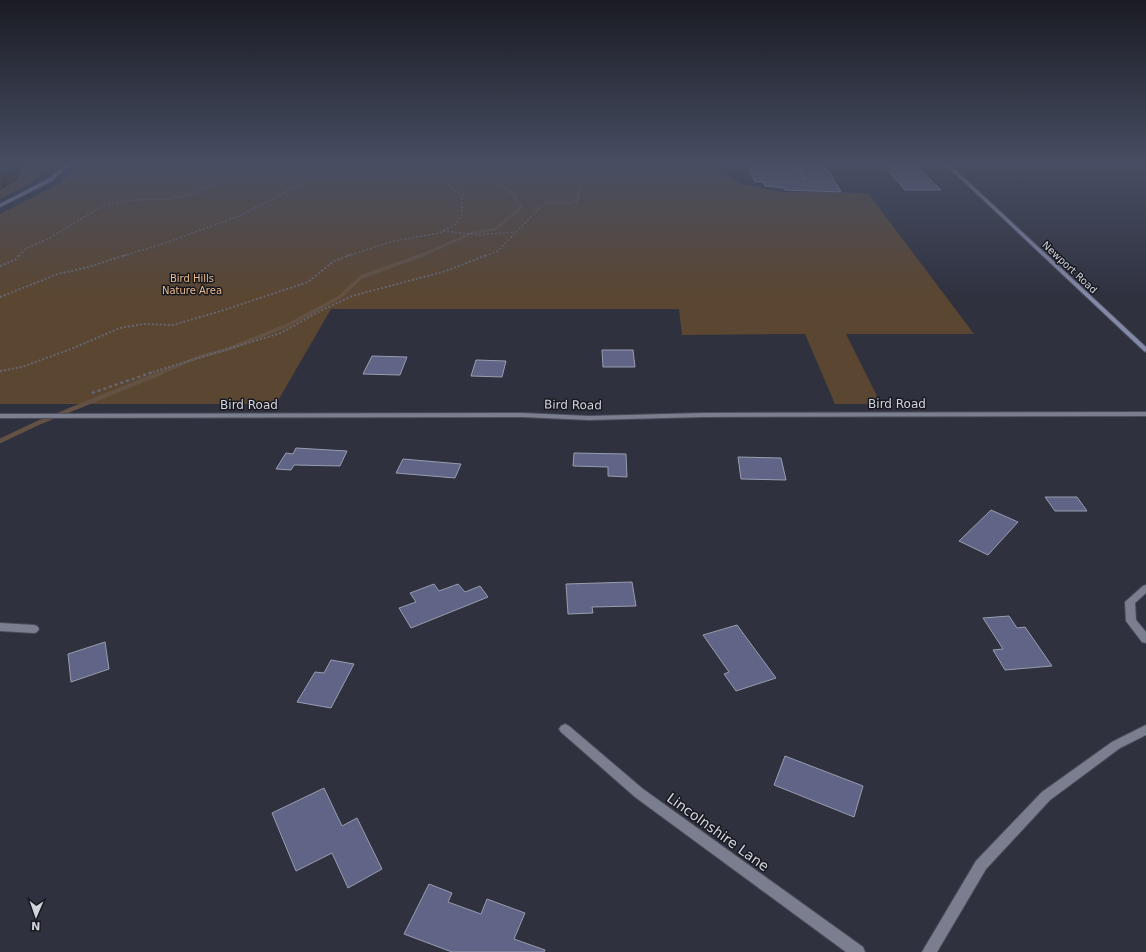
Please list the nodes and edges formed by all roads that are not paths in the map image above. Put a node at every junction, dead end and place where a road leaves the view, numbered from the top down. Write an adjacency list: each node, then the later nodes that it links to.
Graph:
1 (995, 208): 2 (street, Newport Road)
2 (1146, 350)
3 (1146, 414): 4 (street, Bird Road)
4 (0, 416)
5 (1146, 588): 8 (street)
6 (0, 627): 7 (street)
7 (34, 629)
8 (1146, 639)
9 (565, 729): 11 (street, Lincolnshire Lane)
10 (1146, 730): 12 (street)
11 (858, 952)
12 (929, 952)

